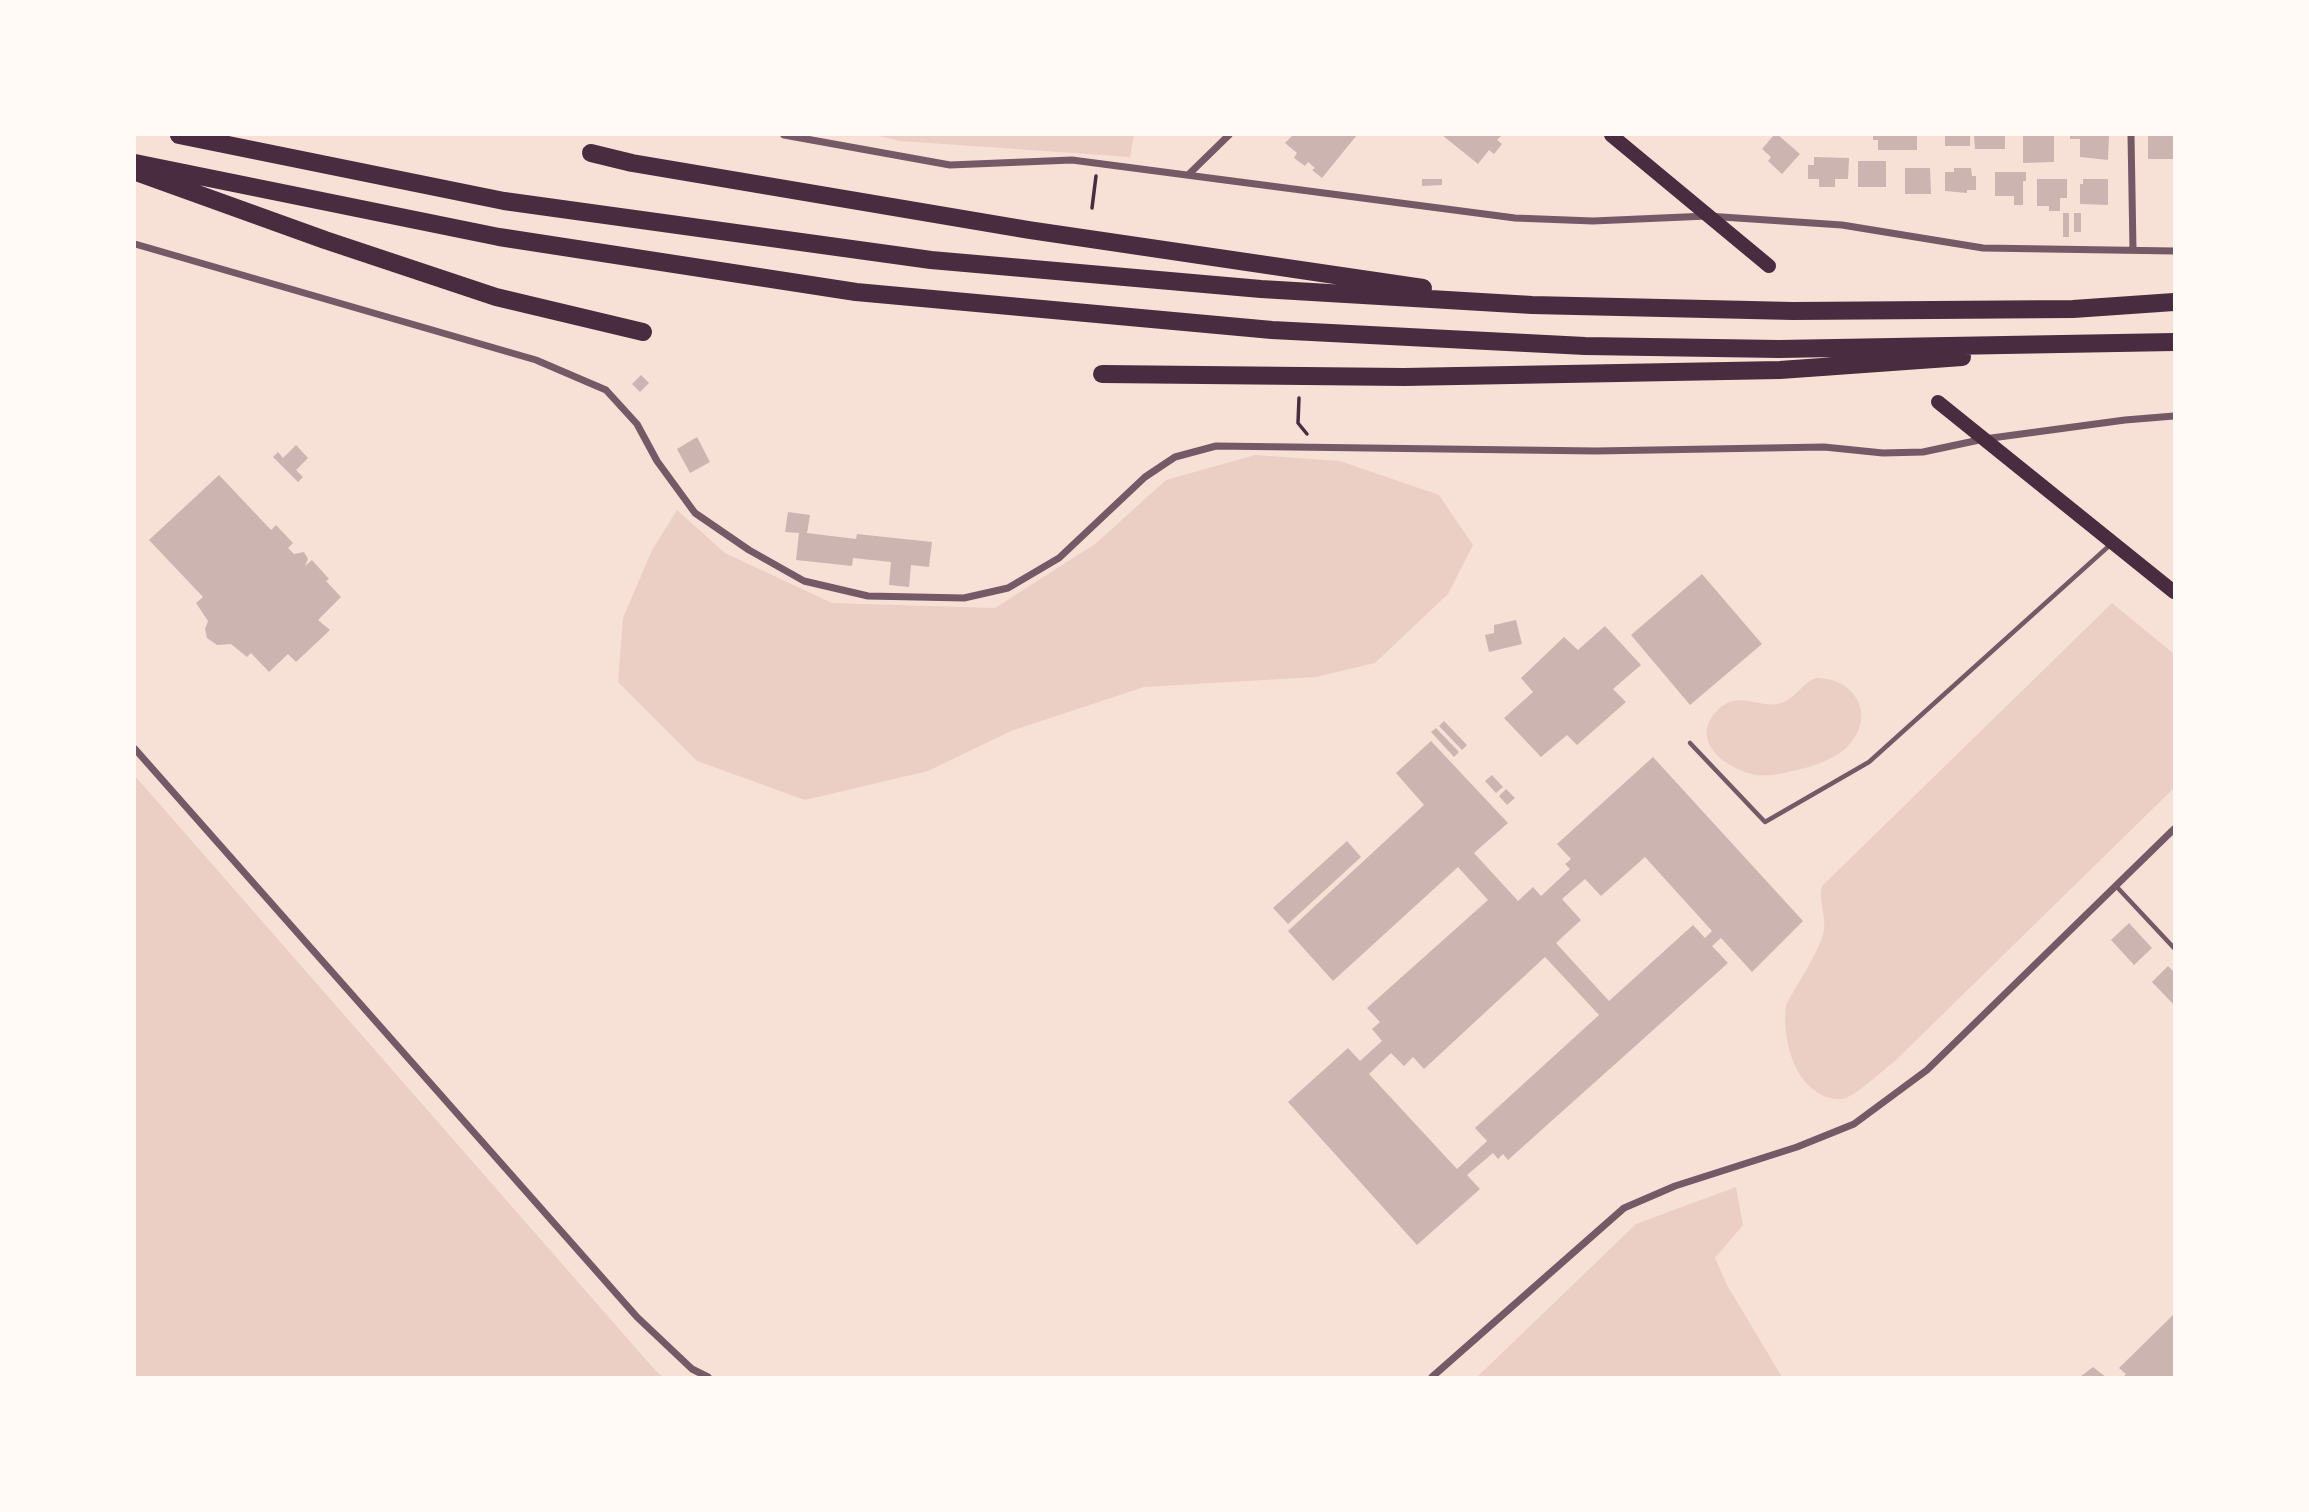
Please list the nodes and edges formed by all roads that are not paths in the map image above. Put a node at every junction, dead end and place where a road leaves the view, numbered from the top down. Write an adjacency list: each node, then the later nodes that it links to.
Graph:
1 (179, 135): 16 (highway)
2 (784, 135): 9 (street)
3 (1229, 135): 9 (street)
4 (1611, 135): 10 (main road)
5 (2131, 135): 12 (street)
6 (591, 153): 16 (highway)
7 (135, 163): 18 (highway)
8 (135, 172): 17 (highway)
9 (1188, 175): 10 (street)
10 (1707, 216): 12 (street); 14 (main road)
11 (135, 244): 22 (street)
12 (2133, 250): 13 (street)
13 (2174, 251)
14 (1769, 266)
15 (2174, 302): 16 (highway)
16 (1532, 305)
17 (643, 332)
18 (2166, 343): 19 (highway)
19 (1102, 374)
20 (1938, 402): 22 (main road)
21 (2174, 416): 22 (street)
22 (1984, 439): 23 (main road)
23 (2113, 542): 24 (main road); 25 (lane)
24 (2174, 592)
25 (1690, 743)
26 (135, 749): 30 (street)
27 (2174, 829): 28 (street)
28 (2116, 886): 29 (lane); 31 (street)
29 (2174, 948)
30 (708, 1377)
31 (1432, 1377)

